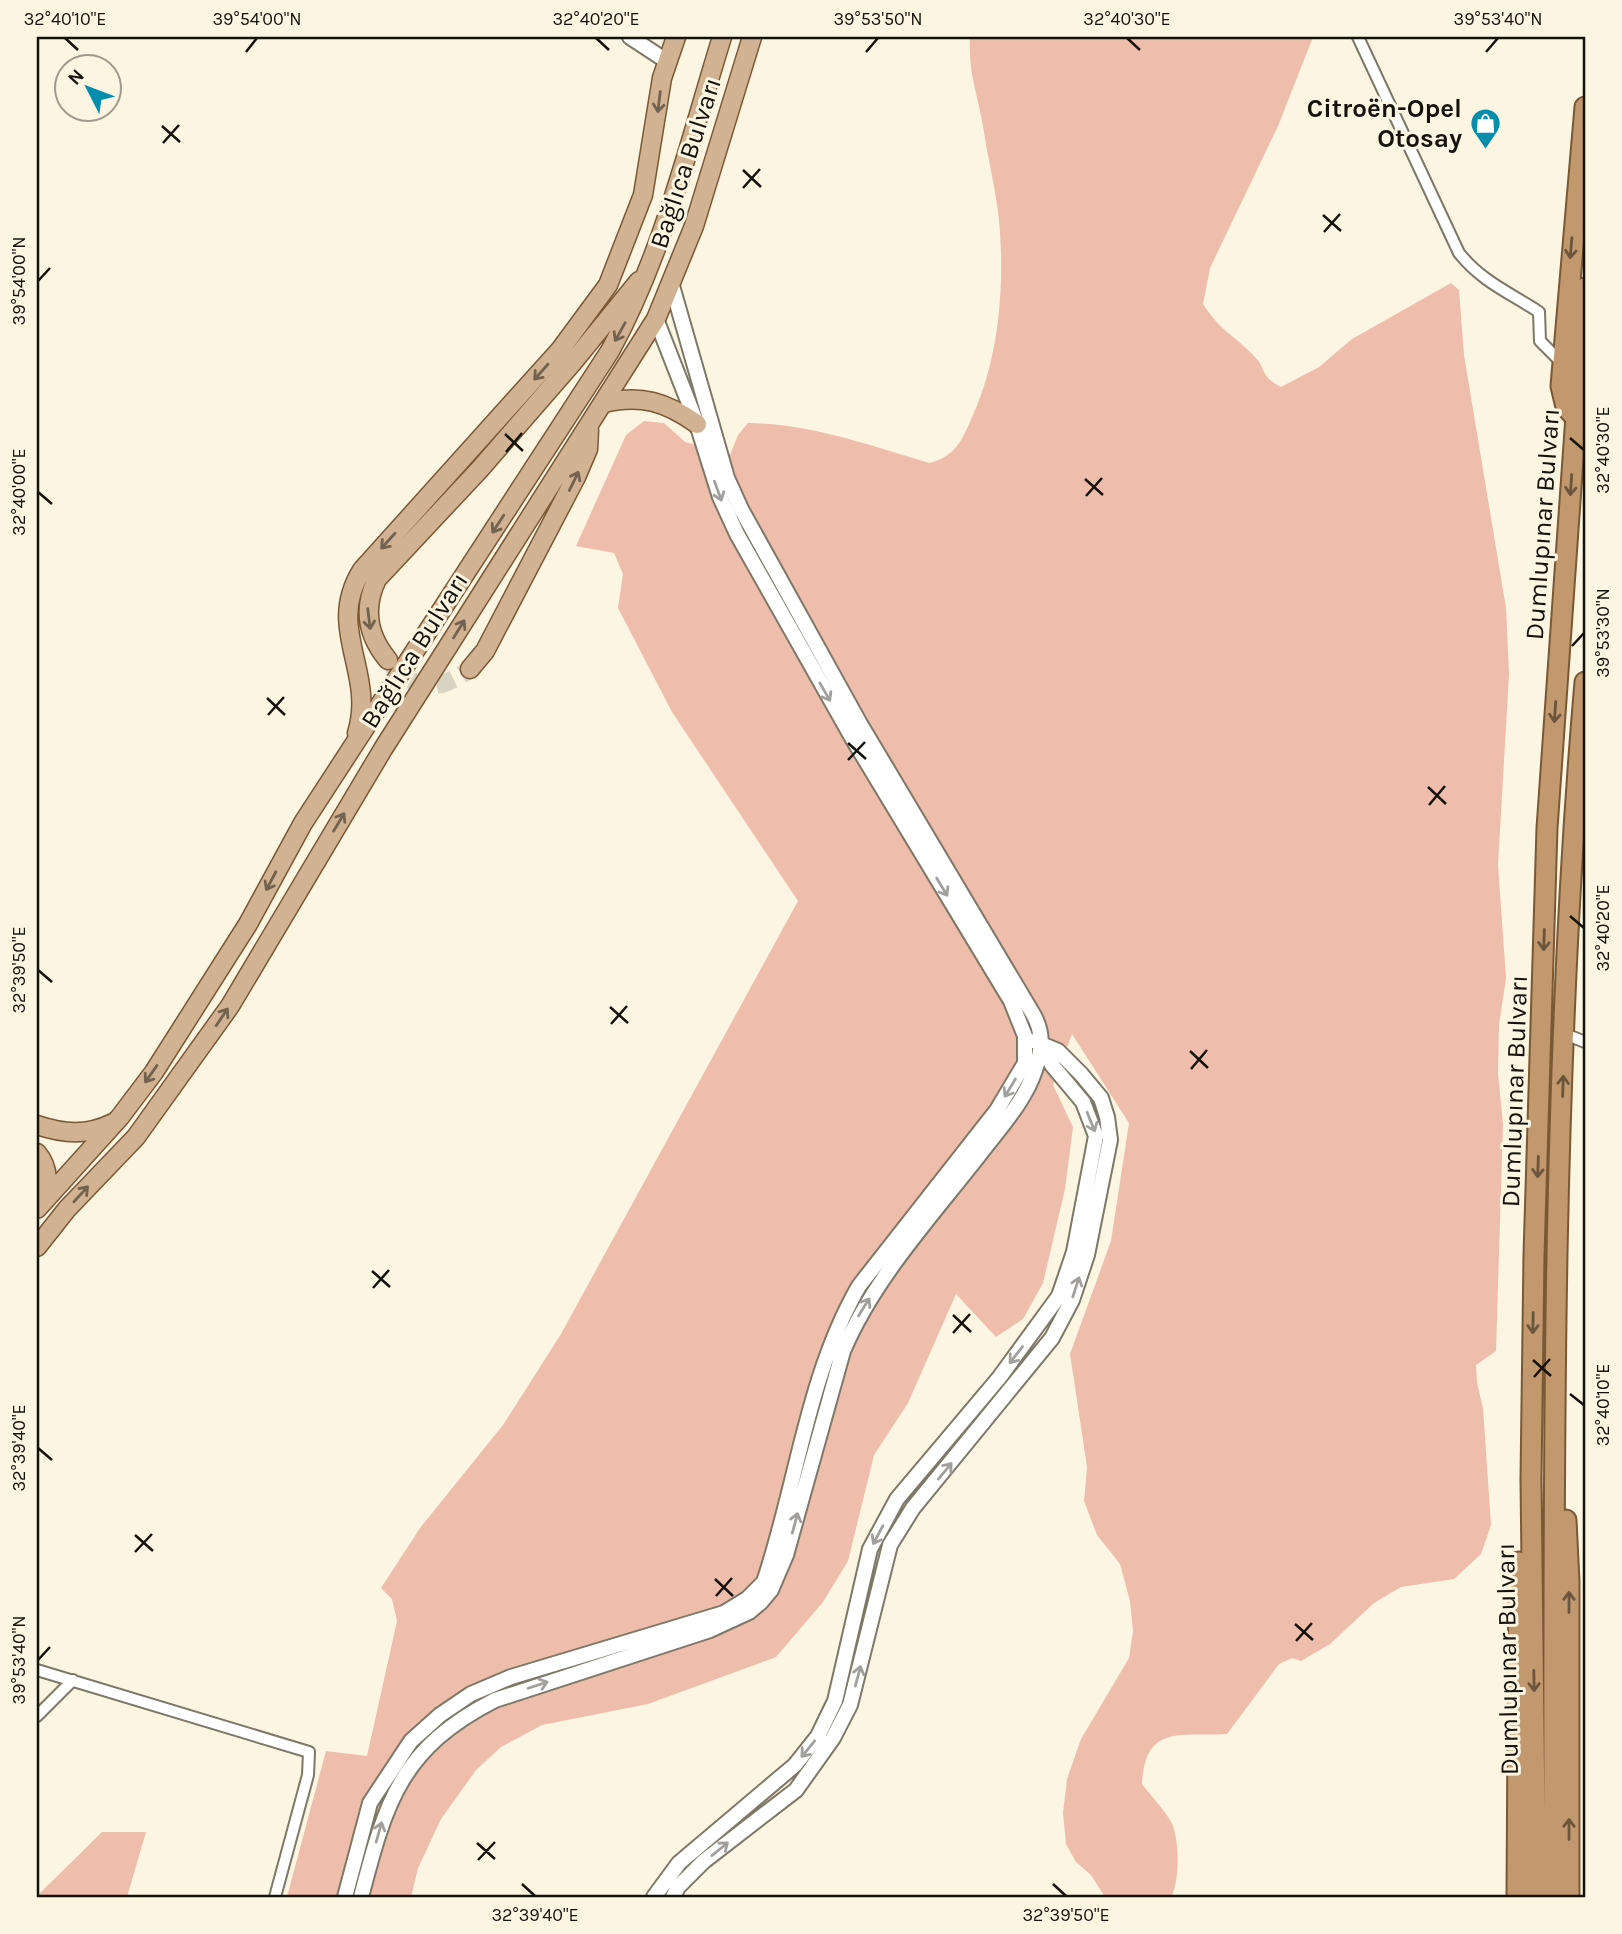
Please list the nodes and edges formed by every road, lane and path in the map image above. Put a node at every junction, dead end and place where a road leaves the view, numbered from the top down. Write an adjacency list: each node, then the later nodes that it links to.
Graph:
1 (630, 37): 6 (street)
2 (676, 37): 6 (main road)
3 (722, 37): 8 (main road, Bağlıca Bulvarı)
4 (752, 37): 9 (main road, Bağlıca Bulvarı)
5 (1358, 37): 14 (street)
6 (668, 62): 11 (main road, one-way to 11)
7 (1585, 107): 14 (highway, one-way to 14)
8 (652, 265): 13 (main road); 21 (main road, Bağlıca Bulvarı, one-way to 21)
9 (672, 286): 12 (main road, Bağlıca Bulvarı); 25 (street)
10 (1585, 288): 14 (highway, Dumlupınar Bulvarı)
11 (586, 317): 13 (main road); 21 (main road, one-way to 21)
12 (656, 318): 15 (main road, Bağlıca Bulvarı); 16 (street)
13 (573, 362): 18 (main road, one-way to 18)
14 (1571, 363): 31 (highway, Dumlupınar Bulvarı, one-way to 31)
15 (604, 403): 16 (main road); 17 (main road, Bağlıca Bulvarı)
16 (697, 425): 23 (street, one-way to 23)
17 (589, 426): 19 (main road, one-way to 17); 30 (main road, Bağlıca Bulvarı, one-way to 17)
18 (387, 660)
19 (470, 669)
20 (1585, 682): 22 (highway, Dumlupınar Bulvarı)
21 (350, 752): 26 (main road, Bağlıca Bulvarı, one-way to 26)
22 (1565, 1034): 24 (street); 32 (highway, Dumlupınar Bulvarı, one-way to 22)
23 (1025, 1036): 25 (street); 37 (street, one-way to 37)
24 (1585, 1042)
25 (1042, 1045): 38 (street, one-way to 25); 39 (street, one-way to 39); 40 (street, one-way to 25)
26 (116, 1121): 27 (main road); 29 (main road, Bağlıca Bulvarı)
27 (37, 1125)
28 (37, 1153): 29 (main road)
29 (37, 1209)
30 (37, 1247)
31 (1531, 1441): 41 (highway); 42 (highway, Dumlupınar Bulvarı, one-way to 42)
32 (1554, 1441): 43 (highway, Dumlupınar Bulvarı); 44 (highway, one-way to 32)
33 (37, 1670): 34 (street)
34 (72, 1680): 35 (street); 36 (street)
35 (37, 1716)
36 (275, 1897)
37 (345, 1897)
38 (361, 1897)
39 (654, 1897)
40 (673, 1897)
41 (1517, 1897)
42 (1536, 1897)
43 (1554, 1897)
44 (1569, 1897)

